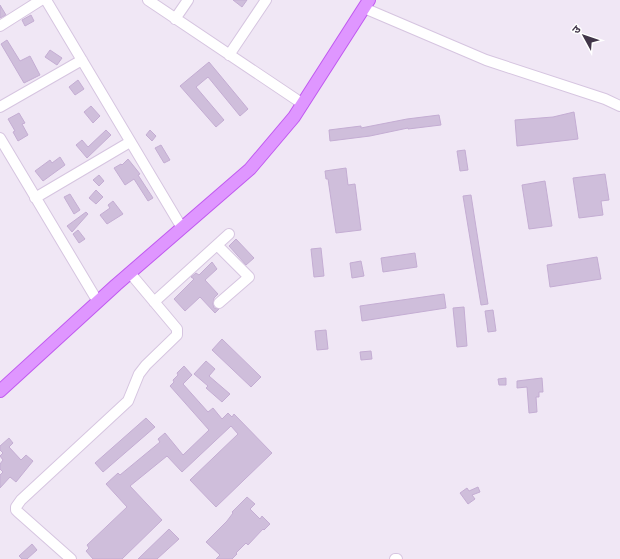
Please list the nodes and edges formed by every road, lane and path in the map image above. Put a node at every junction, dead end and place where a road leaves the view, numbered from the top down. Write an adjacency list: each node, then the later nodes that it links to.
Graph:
1 (41, 0): 8 (street)
2 (46, 0): 10 (street)
3 (148, 0): 7 (street)
4 (188, 0): 7 (street)
5 (266, 0): 9 (street)
6 (367, 4): 11 (main road); 12 (street)
7 (175, 19): 9 (street)
8 (0, 26)
9 (229, 55): 11 (street)
10 (82, 60): 13 (street); 15 (street)
11 (303, 104): 17 (main road)
12 (620, 106)
13 (0, 107)
14 (0, 138): 16 (street)
15 (130, 142): 16 (street); 17 (street)
16 (35, 198): 21 (street)
17 (182, 228): 20 (main road)
18 (229, 234): 19 (street)
19 (217, 246): 22 (street); 23 (street)
20 (130, 273): 21 (main road); 22 (street)
21 (98, 302): 24 (main road)
22 (154, 302): 25 (street)
23 (219, 303)
24 (1, 388)
25 (71, 559)

